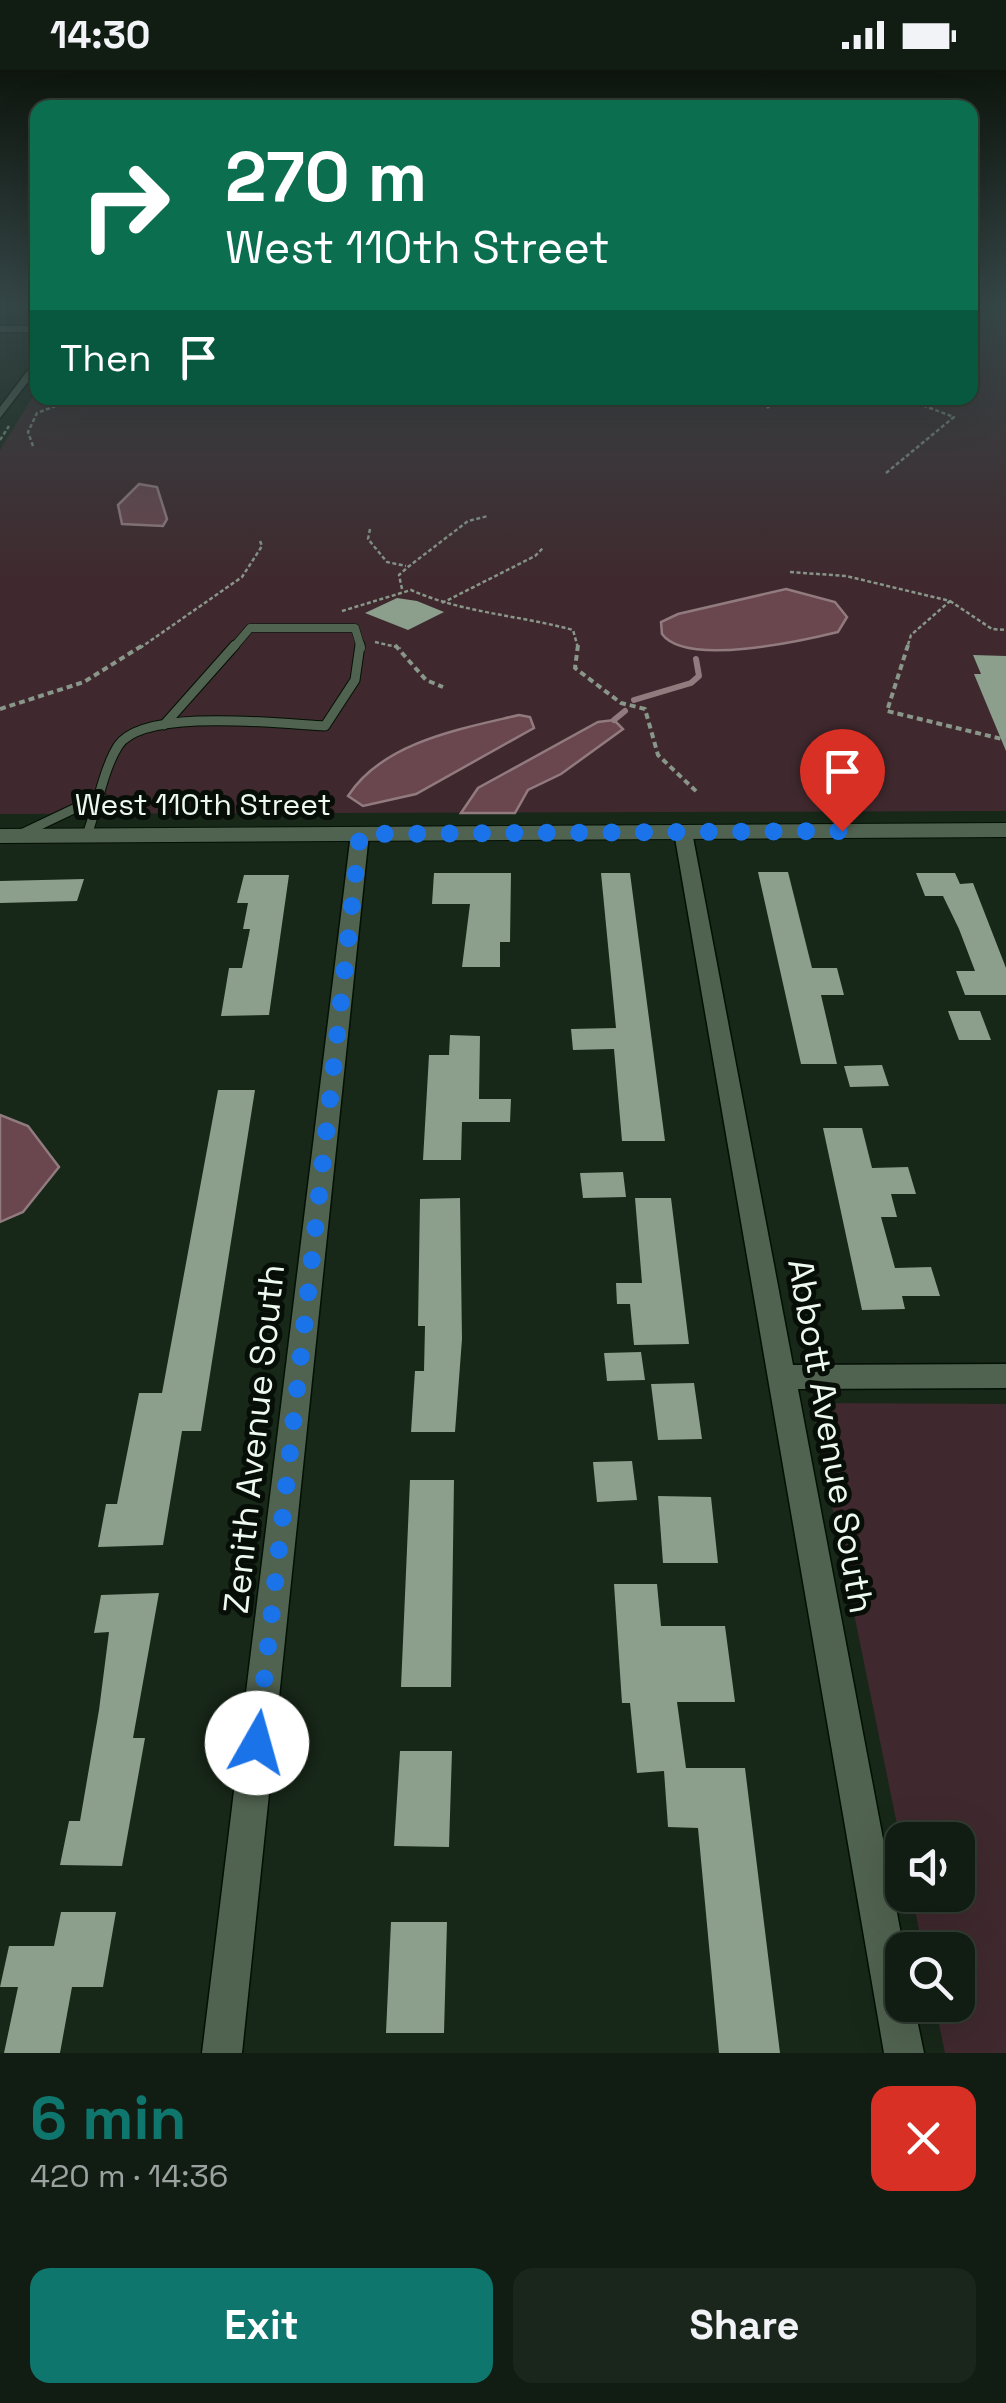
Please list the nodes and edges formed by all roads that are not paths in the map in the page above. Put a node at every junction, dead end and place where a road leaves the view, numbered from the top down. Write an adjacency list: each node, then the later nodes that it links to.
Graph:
1 (164, 726): 1 (lane); 2 (lane)
2 (101, 796): 6 (lane); 7 (lane)
3 (683, 832): 4 (street, West 110th Street); 5 (street, West 110th Street); 9 (street, Abbott Avenue South)
4 (1005, 833)
5 (360, 834): 6 (street, West 110th Street); 10 (street, Zenith Avenue South)
6 (87, 835): 7 (street, West 110th Street)
7 (8, 836)
8 (1006, 1376): 9 (street)
9 (782, 1377): 11 (street, Abbott Avenue South)
10 (222, 2053)
11 (904, 2053)

